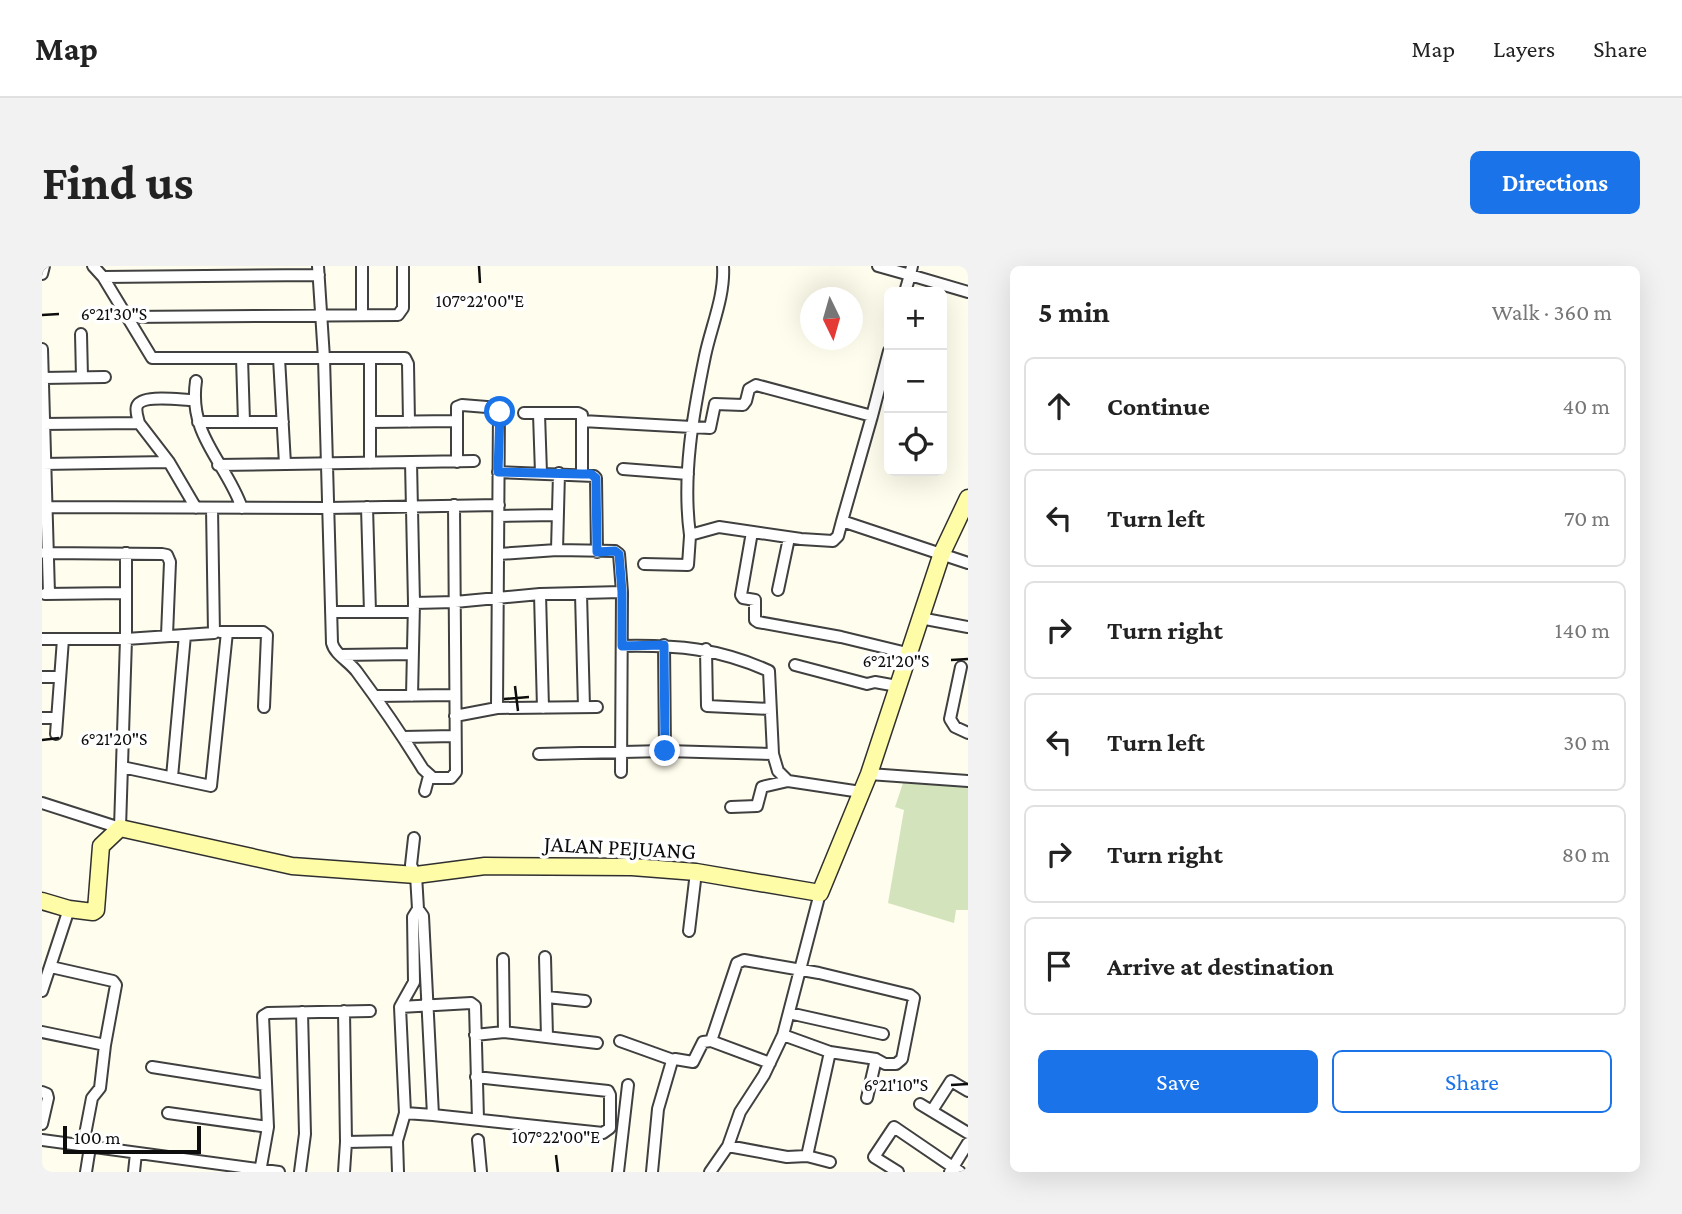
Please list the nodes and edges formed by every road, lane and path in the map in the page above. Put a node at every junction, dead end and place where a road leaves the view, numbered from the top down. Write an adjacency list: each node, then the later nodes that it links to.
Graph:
1 (44, 266): 9 (street)
2 (93, 266): 10 (street)
3 (362, 266): 14 (street)
4 (403, 266): 14 (street)
5 (723, 266): 40 (street)
6 (878, 266): 7 (street)
7 (911, 270): 11 (street); 12 (street)
8 (318, 271): 10 (street); 13 (street)
9 (42, 274)
10 (103, 277): 15 (street)
11 (906, 287)
12 (968, 292)
13 (321, 315): 14 (street); 15 (street); 20 (street)
14 (362, 315)
15 (127, 317): 18 (street)
16 (82, 334): 23 (street)
17 (42, 349): 25 (street)
18 (242, 358): 19 (street); 33 (street)
19 (279, 358): 20 (street); 34 (street)
20 (324, 358): 21 (street); 45 (street)
21 (370, 358): 35 (street); 36 (street)
22 (884, 370): 30 (street)
23 (82, 377): 24 (street); 25 (street)
24 (105, 377)
25 (43, 378): 39 (street)
26 (196, 381): 27 (street)
27 (193, 400): 32 (street); 38 (street)
28 (524, 413): 29 (street)
29 (539, 414): 31 (street); 52 (street)
30 (872, 416): 40 (street); 67 (street)
31 (582, 421): 40 (street); 54 (street)
32 (198, 422): 33 (street); 49 (street)
33 (244, 422): 34 (street)
34 (283, 422): 48 (street)
35 (370, 422): 36 (street); 46 (street)
36 (409, 422): 37 (street)
37 (456, 422): 43 (street); 51 (street)
38 (139, 423): 39 (street); 44 (street)
39 (43, 424): 47 (street)
40 (692, 427): 55 (street)
41 (474, 461): 43 (street)
42 (411, 462): 43 (street); 46 (street); 58 (street)
43 (457, 462)
44 (169, 463): 47 (street); 61 (street)
45 (327, 463): 46 (street); 48 (street); 64 (street)
46 (370, 463)
47 (44, 464): 59 (street)
48 (285, 464): 49 (street)
49 (218, 465): 63 (street)
50 (623, 469): 55 (street)
51 (498, 472): 52 (street); 65 (street)
52 (541, 473): 53 (street)
53 (559, 473): 54 (street); 66 (street)
54 (582, 474): 73 (street)
55 (688, 474): 70 (street)
56 (968, 498): 68 (street)
57 (454, 505): 58 (street); 65 (street); 87 (street)
58 (412, 506): 60 (street); 88 (street)
59 (44, 507): 61 (street); 74 (street)
60 (367, 507): 64 (street); 90 (street)
61 (197, 508): 62 (street)
62 (212, 508): 63 (street); 94 (street)
63 (242, 508): 64 (street)
64 (328, 508): 89 (street)
65 (499, 511): 66 (street); 77 (street)
66 (558, 515): 72 (street)
67 (842, 521): 71 (street); 76 (street)
68 (962, 521): 76 (street)
69 (752, 532): 70 (street); 71 (street); 103 (street)
70 (690, 536): 79 (street)
71 (789, 538): 80 (street)
72 (557, 550): 73 (street); 77 (street)
73 (597, 552): 81 (street)
74 (45, 553): 75 (street); 83 (street)
75 (126, 553): 82 (street); 95 (street)
76 (942, 553): 78 (street); 91 (street)
77 (499, 554): 86 (street)
78 (968, 563)
79 (644, 564)
80 (778, 590)
81 (622, 592): 85 (street); 101 (street)
82 (126, 593): 83 (street); 99 (street)
83 (46, 594)
84 (540, 594): 85 (street); 86 (street); 118 (street)
85 (581, 594): 115 (street)
86 (500, 597): 87 (street); 117 (street)
87 (455, 602): 88 (street); 111 (street)
88 (414, 607): 90 (street); 104 (street)
89 (331, 612): 90 (street); 105 (street)
90 (370, 612)
91 (920, 618): 92 (street); 103 (street)
92 (968, 627)
93 (226, 632): 94 (street); 114 (street); 136 (street)
94 (214, 633): 96 (street)
95 (167, 635): 96 (street); 99 (street)
96 (185, 635): 136 (street)
97 (42, 639): 98 (street)
98 (63, 639): 99 (street); 109 (street)
99 (126, 639): 131 (street)
100 (664, 645): 101 (street); 102 (street); 127 (street)
101 (622, 646): 128 (street)
102 (706, 649): 119 (street); 119 (street)
103 (907, 653): 110 (street)
104 (413, 654): 105 (street); 113 (street)
105 (340, 655): 112 (street)
106 (795, 665): 110 (street)
107 (961, 667): 123 (street)
108 (42, 677): 109 (street)
109 (60, 677): 122 (street)
110 (897, 686): 134 (street)
111 (455, 695): 113 (street); 120 (street)
112 (375, 696): 113 (street); 126 (street)
113 (412, 696)
114 (264, 707)
115 (584, 707): 116 (street); 118 (street)
116 (597, 707)
117 (498, 708): 118 (street); 120 (street)
118 (543, 708)
119 (770, 709): 130 (street)
120 (455, 716): 125 (street)
121 (42, 718): 122 (street)
122 (57, 718): 124 (street)
123 (968, 733)
124 (56, 734)
125 (454, 736): 126 (street); 135 (street)
126 (403, 737): 135 (street)
127 (665, 751): 128 (street); 130 (street)
128 (621, 752): 129 (street); 133 (street)
129 (539, 754)
130 (773, 754): 137 (street)
131 (122, 766): 136 (street); 143 (street)
132 (968, 769): 138 (street)
133 (621, 772)
134 (869, 774): 138 (street); 140 (street)
135 (429, 776): 139 (street)
136 (172, 777)
137 (788, 781): 140 (street); 142 (street)
138 (966, 781)
139 (425, 790)
140 (861, 792): 147 (street)
141 (42, 803): 143 (street)
142 (731, 807)
143 (120, 828): 146 (street, JALAN PEJUANG); 149 (street)
144 (414, 838): 146 (street)
145 (696, 872): 146 (street, JALAN PEJUANG); 147 (street, JALAN PEJUANG); 151 (street)
146 (416, 875): 150 (street)
147 (820, 893): 155 (street)
148 (42, 901): 149 (street)
149 (69, 908): 154 (street)
150 (418, 909): 156 (street); 157 (street)
151 (689, 931)
152 (545, 957): 159 (street)
153 (503, 959): 168 (street)
154 (51, 967): 158 (street); 176 (street)
155 (799, 971): 166 (street); 174 (street); 178 (street)
156 (426, 981): 157 (street); 161 (street)
157 (414, 982): 162 (street)
158 (42, 991)
159 (547, 997): 160 (street); 172 (street)
160 (585, 1001)
161 (428, 1004): 162 (street); 170 (street); 192 (street)
162 (400, 1007): 191 (street)
163 (344, 1011): 164 (street); 165 (street); 200 (street)
164 (370, 1011)
165 (302, 1012): 183 (street); 212 (street)
166 (789, 1013): 169 (street); 171 (street)
167 (42, 1031): 176 (street)
168 (503, 1032): 170 (street); 172 (street)
169 (883, 1034)
170 (475, 1035): 182 (street)
171 (783, 1035): 177 (street); 180 (street)
172 (547, 1037): 175 (street)
173 (620, 1041): 179 (street)
174 (711, 1041): 179 (street); 180 (street)
175 (597, 1043)
176 (104, 1045): 202 (street)
177 (830, 1052): 178 (street); 205 (street)
178 (876, 1059): 187 (street)
179 (673, 1060): 217 (street)
180 (770, 1063): 203 (street)
181 (152, 1067): 183 (street)
182 (476, 1077): 193 (street); 193 (street)
183 (266, 1085): 195 (street)
184 (628, 1085): 216 (street)
185 (42, 1091): 194 (street)
186 (968, 1091): 189 (street)
187 (867, 1098)
188 (920, 1104): 196 (street)
189 (933, 1109)
190 (168, 1113): 195 (street)
191 (405, 1113): 192 (street); 199 (street)
192 (433, 1115): 193 (street)
193 (478, 1119)
194 (42, 1124)
195 (268, 1127): 208 (street)
196 (968, 1133)
197 (42, 1140): 202 (street)
198 (478, 1140): 215 (street)
199 (397, 1141): 200 (street); 214 (street)
200 (346, 1142): 213 (street)
201 (968, 1143): 207 (street)
202 (86, 1146): 204 (street); 209 (street)
203 (727, 1146): 205 (street); 218 (street)
204 (136, 1153): 208 (street); 210 (street)
205 (807, 1157): 206 (street)
206 (830, 1162)
207 (954, 1170): 219 (street)
208 (261, 1171): 211 (street)
209 (86, 1172)
210 (134, 1172)
211 (279, 1172)
212 (300, 1172)
213 (344, 1172)
214 (398, 1172)
215 (481, 1172)
216 (618, 1172)
217 (652, 1172)
218 (710, 1172)
219 (898, 1172)

